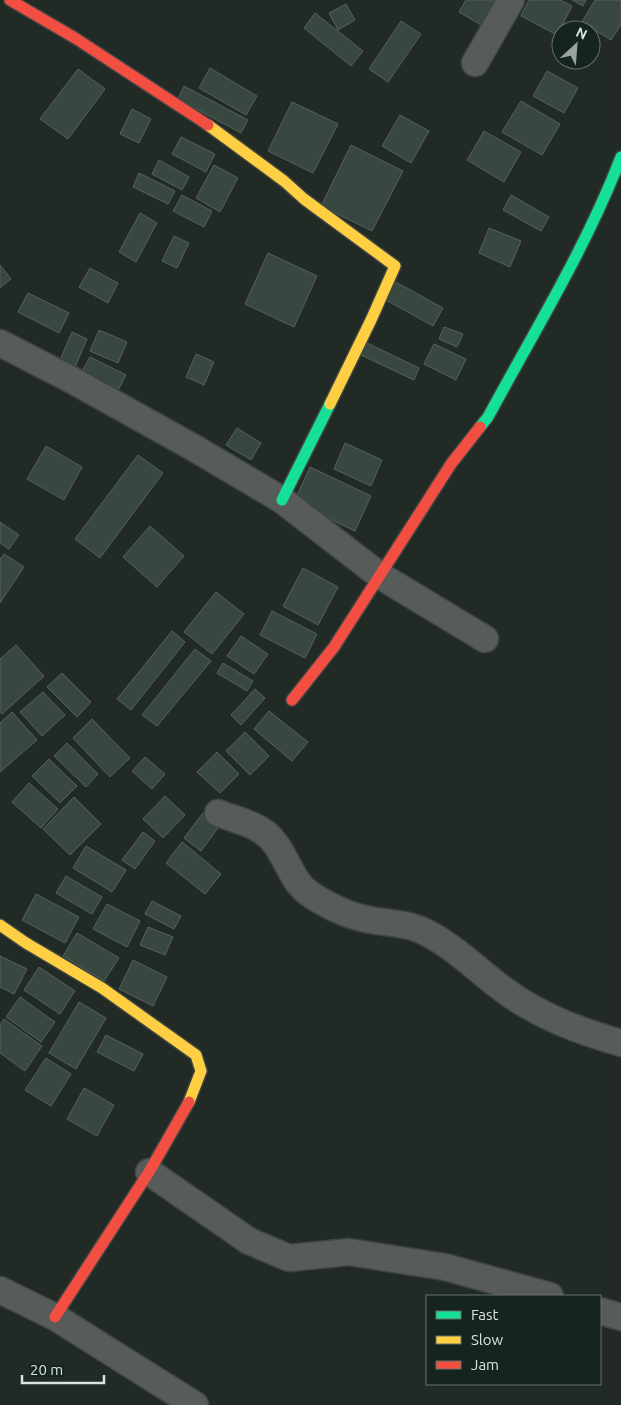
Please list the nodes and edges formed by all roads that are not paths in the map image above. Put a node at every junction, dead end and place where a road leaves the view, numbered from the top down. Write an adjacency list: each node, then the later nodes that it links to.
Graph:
1 (10, 0): 6 (street)
2 (511, 0): 3 (street)
3 (474, 63)
4 (621, 157): 7 (street)
5 (0, 343): 6 (street)
6 (282, 500): 7 (street)
7 (379, 576): 8 (street); 9 (street)
8 (485, 639)
9 (292, 700)
10 (218, 813): 12 (street)
11 (0, 925): 13 (street)
12 (621, 1043)
13 (149, 1172): 15 (street); 17 (street)
14 (0, 1290): 17 (street)
15 (546, 1295)
16 (601, 1311): 18 (street)
17 (55, 1317): 19 (street)
18 (621, 1317)
19 (195, 1405)

